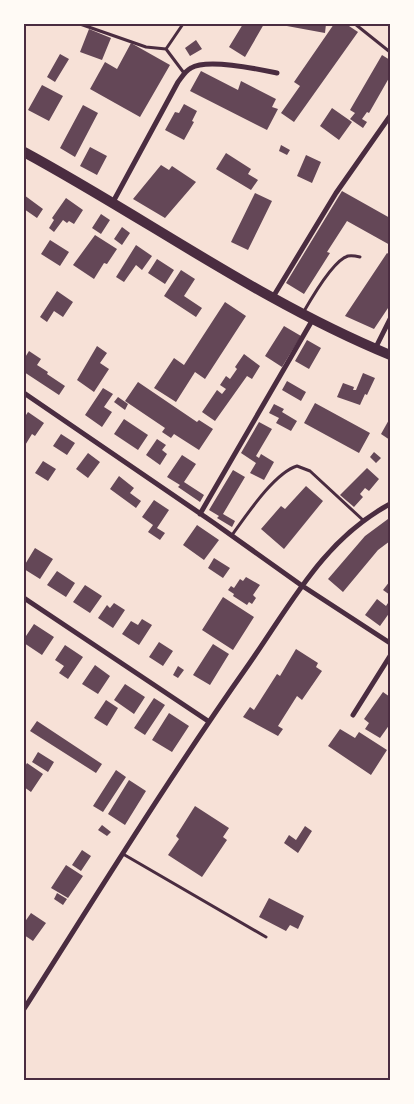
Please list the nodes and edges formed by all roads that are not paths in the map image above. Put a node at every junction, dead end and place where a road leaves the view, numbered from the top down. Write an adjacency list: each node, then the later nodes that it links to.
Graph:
1 (80, 24): 4 (lane)
2 (183, 24): 4 (lane)
3 (355, 24): 5 (lane)
4 (166, 49): 6 (lane)
5 (390, 52)
6 (184, 73): 7 (street); 10 (street)
7 (277, 73)
8 (390, 116): 12 (street)
9 (24, 152): 10 (main road)
10 (113, 202): 12 (main road)
11 (360, 257): 13 (lane)
12 (272, 298): 13 (main road)
13 (302, 313): 14 (main road)
14 (313, 319): 16 (main road); 20 (street)
15 (390, 319): 16 (street)
16 (375, 349): 17 (main road)
17 (390, 355)
18 (24, 393): 20 (street)
19 (390, 504): 21 (street)
20 (200, 514): 22 (street)
21 (364, 521): 22 (lane); 23 (street)
22 (232, 536): 23 (street)
23 (301, 586): 25 (street); 28 (street)
24 (24, 598): 28 (street)
25 (390, 643)
26 (390, 656): 27 (street)
27 (353, 715)
28 (208, 721): 29 (street)
29 (123, 854): 30 (lane); 31 (street)
30 (266, 937)
31 (24, 1009)

